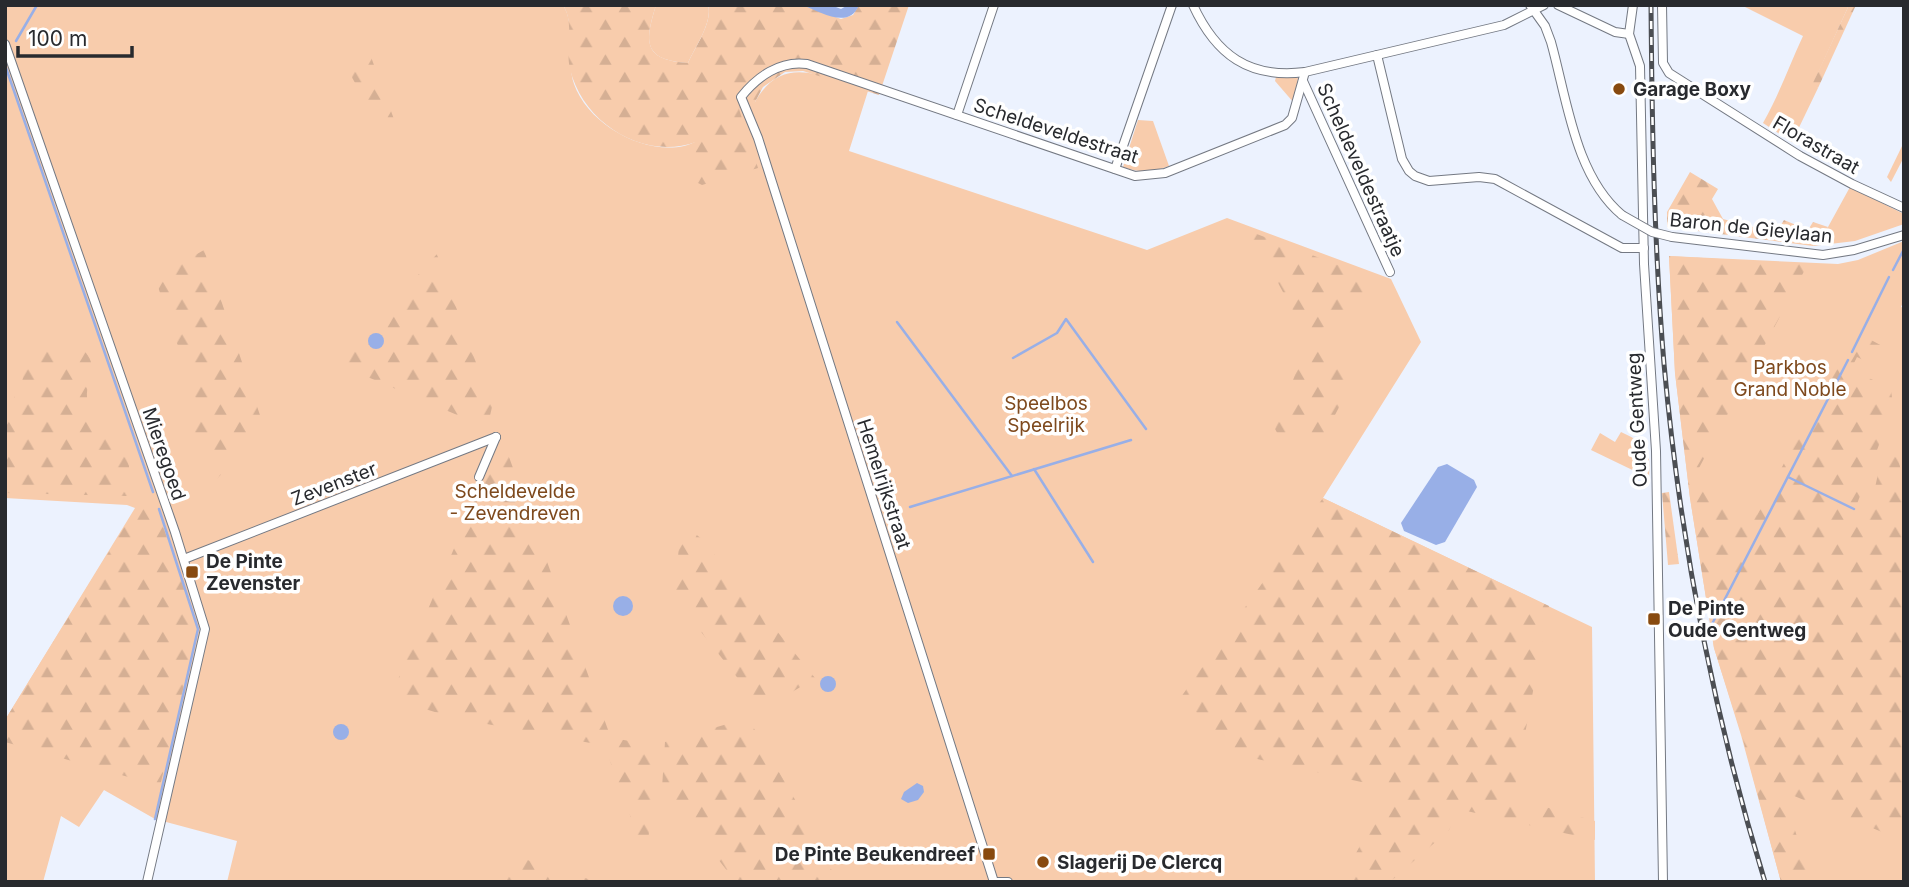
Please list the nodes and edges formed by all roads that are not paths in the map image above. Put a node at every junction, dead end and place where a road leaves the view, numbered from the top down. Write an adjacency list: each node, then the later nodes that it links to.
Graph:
1 (994, 5): 14 (street)
2 (1172, 5): 15 (street)
3 (1193, 5): 12 (street)
4 (1544, 5): 8 (street)
5 (1559, 5): 9 (street)
6 (1633, 5): 9 (street)
7 (1662, 5): 16 (street, Florastraat)
8 (1532, 8): 11 (street); 17 (street, Baron de Gieylaan, bridge)
9 (1629, 34): 18 (street, Oude Gentweg)
10 (5, 44): 21 (street, Mieregoed)
11 (1377, 55): 12 (street); 18 (street)
12 (1304, 77): 15 (street, Scheldeveldestraat); 19 (street, Scheldeveldestraatje)
13 (741, 97): 14 (street, Scheldeveldestraat); 23 (street, Hemelrijkstraat)
14 (957, 115): 15 (street, Scheldeveldestraat)
15 (1115, 169)
16 (1904, 208)
17 (1904, 235)
18 (1644, 248): 25 (street, Oude Gentweg)
19 (1390, 272)
20 (479, 477): 21 (street, Zevenster)
21 (184, 559): 22 (street, Mieregoed)
22 (147, 882)
23 (994, 882): 24 (street, Hemelrijkstraat)
24 (1008, 882)
25 (1662, 882)

